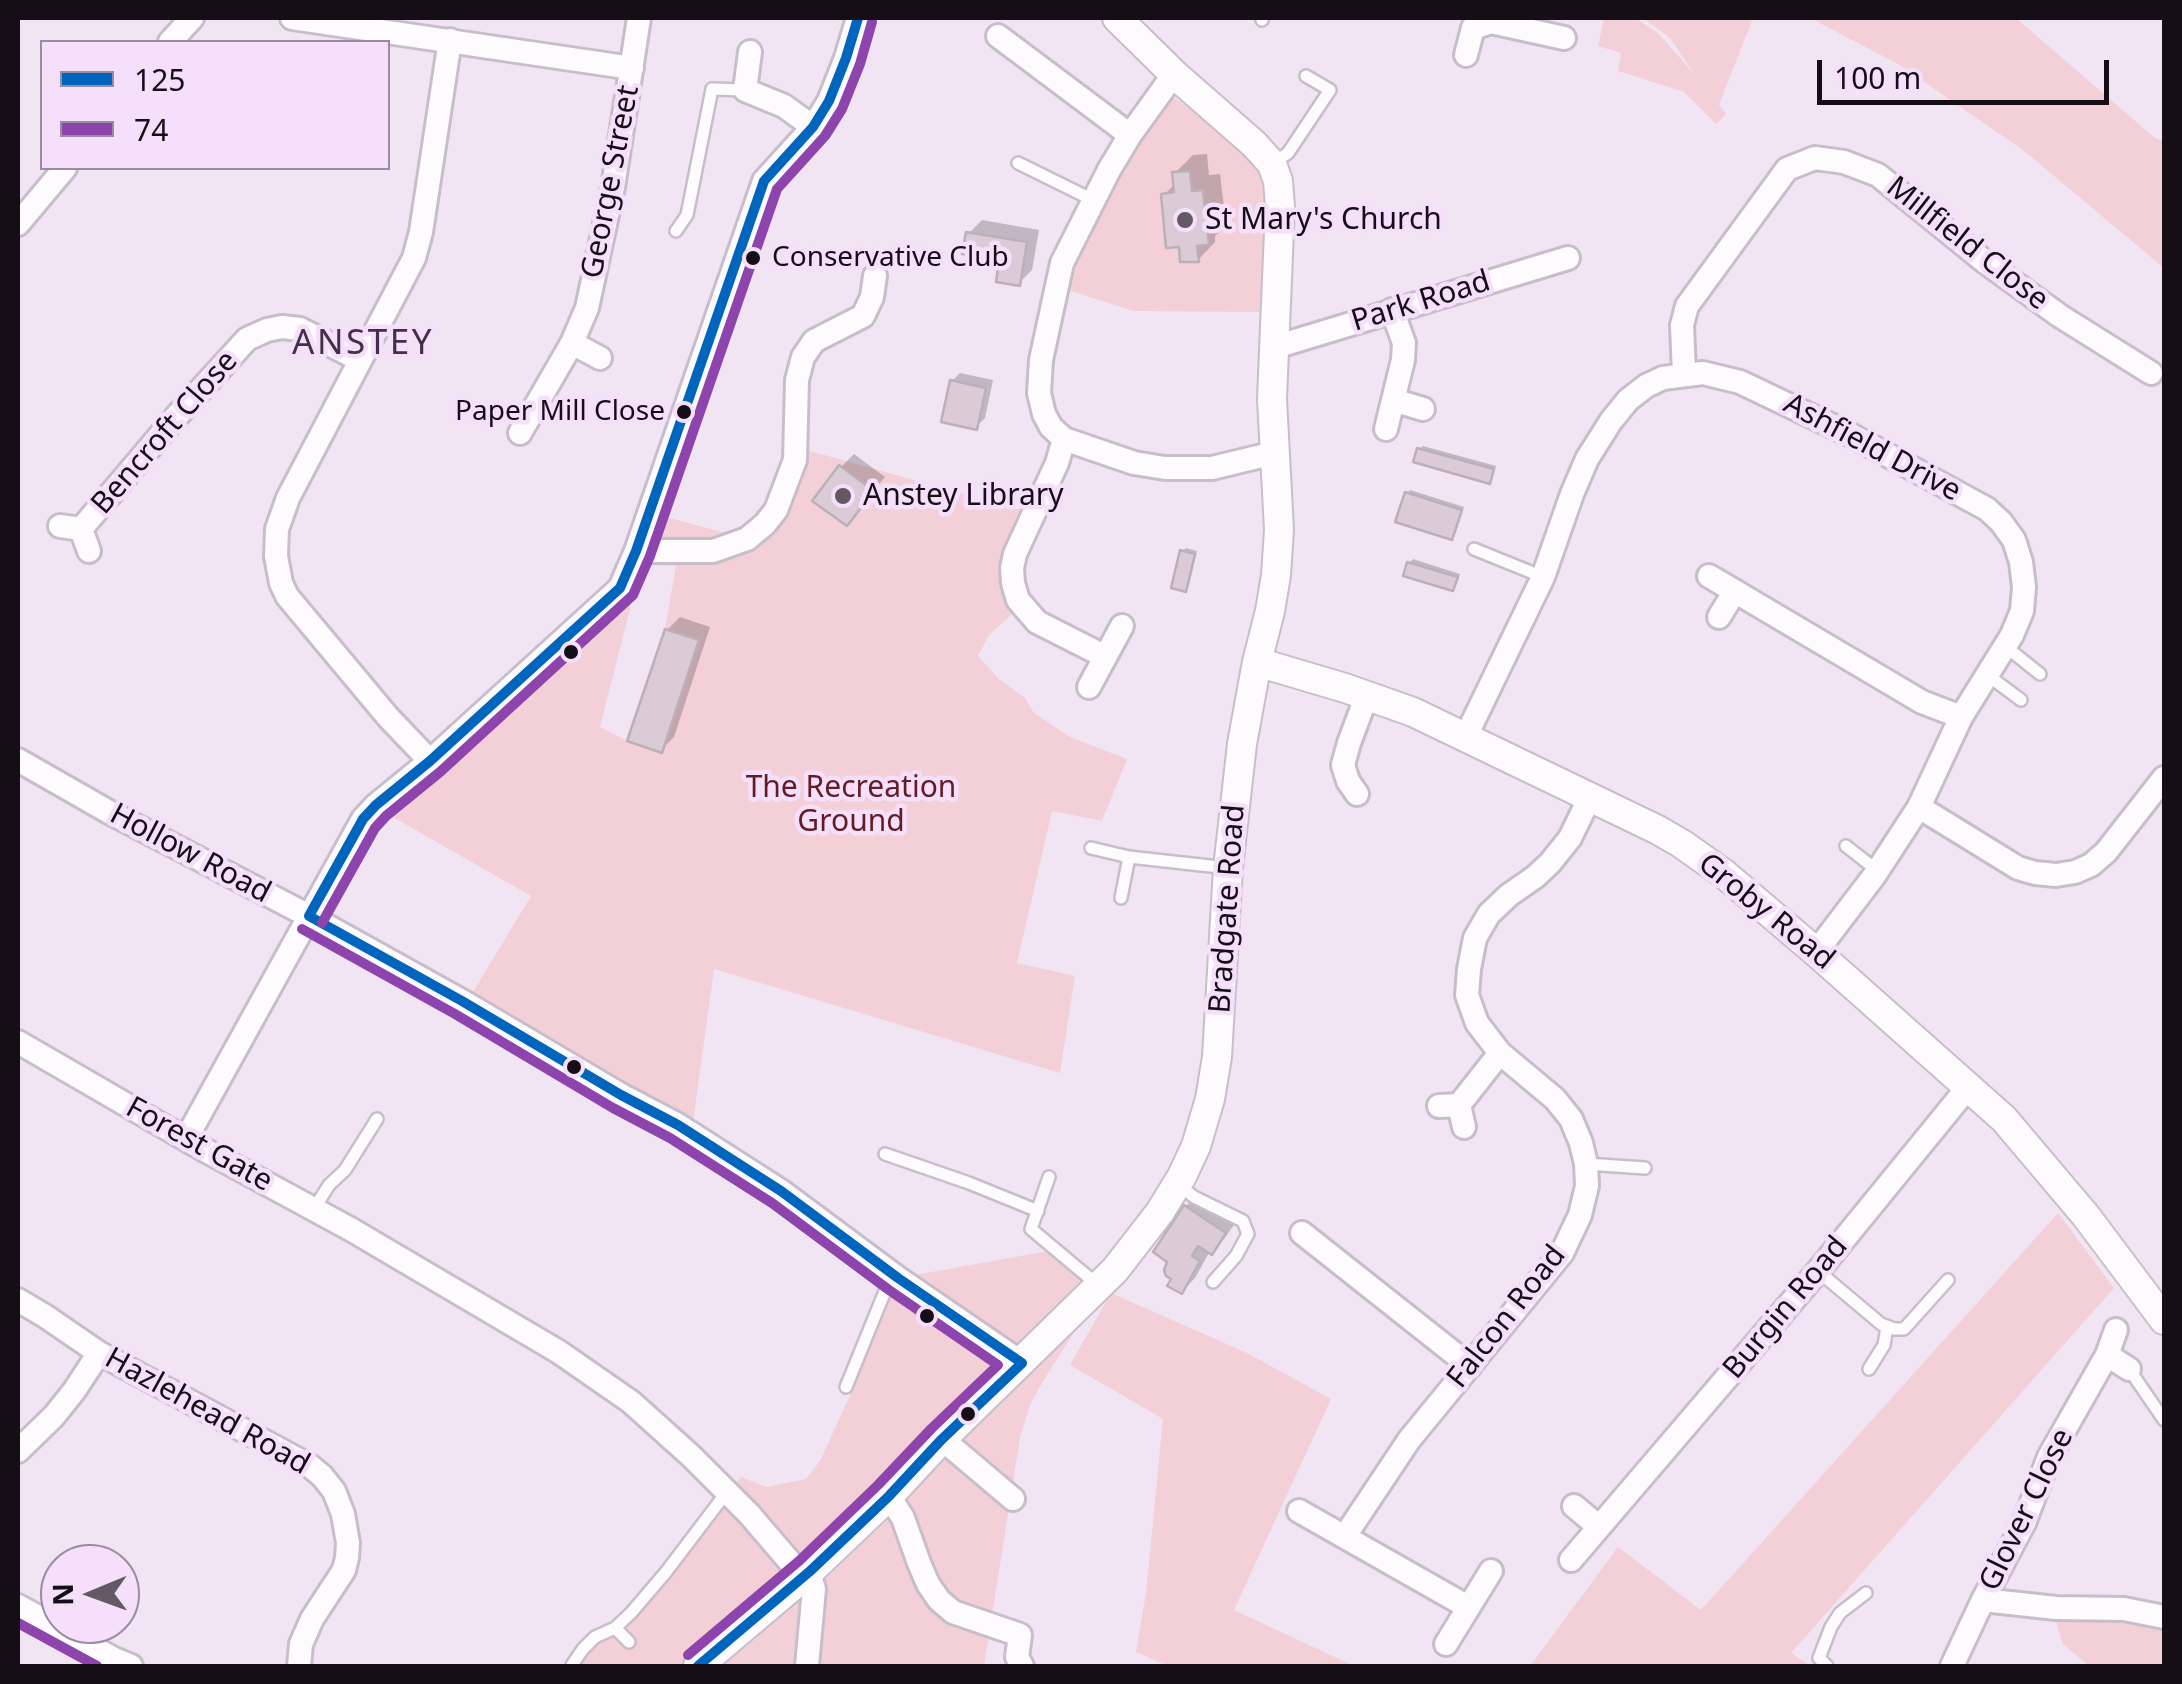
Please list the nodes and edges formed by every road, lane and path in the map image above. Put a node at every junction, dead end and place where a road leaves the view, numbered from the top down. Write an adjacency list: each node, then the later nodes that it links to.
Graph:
1 (192, 18): 9 (street)
2 (292, 18): 10 (street)
3 (639, 18): 13 (street, George Street)
4 (858, 18): 17 (street)
5 (1117, 18): 14 (street)
6 (1491, 20): 8 (street); 12 (street)
7 (998, 36): 18 (street)
8 (1564, 38)
9 (172, 40)
10 (450, 40): 13 (street); 31 (street)
11 (750, 52): 16 (street)
12 (1466, 55)
13 (632, 68): 29 (street, George Street)
14 (1174, 74): 18 (street); 20 (street)
15 (1306, 76): 20 (lane)
16 (745, 90): 17 (street); 24 (lane)
17 (813, 128): 42 (street)
18 (1130, 135): 22 (street)
19 (1018, 163): 22 (lane)
20 (1272, 164): 28 (street, Bradgate Road)
21 (63, 170): 23 (street)
22 (1093, 200): 38 (street)
23 (18, 224)
24 (676, 231)
25 (1568, 258): 27 (street, Park Road)
26 (875, 276): 42 (street)
27 (1392, 310): 28 (street, Park Road); 34 (street)
28 (1273, 343): 39 (street, Bradgate Road)
29 (572, 344): 30 (street); 37 (street, George Street)
30 (600, 358)
31 (360, 360): 40 (street, Bencroft Close); 45 (street)
32 (2137, 371): 33 (street, Millfield Close)
33 (1684, 374): 44 (street, Ashfield Drive); 50 (street, Ashfield Drive)
34 (1394, 400): 35 (street); 36 (street)
35 (1422, 408)
36 (1386, 429)
37 (520, 433)
38 (1064, 439): 39 (street); 51 (street)
39 (1274, 453): 52 (street, Bradgate Road)
40 (77, 536)
41 (1474, 549): 44 (lane)
42 (636, 551): 61 (street)
43 (1709, 576): 46 (street)
44 (1543, 577): 59 (street, Ashfield Drive)
45 (281, 583): 47 (street); 61 (street)
46 (1735, 592): 48 (street); 58 (street)
47 (259, 593)
48 (1719, 617)
49 (1122, 626): 51 (street)
50 (2005, 646): 53 (street, Ashfield Drive); 54 (lane)
51 (1104, 656): 55 (street)
52 (1257, 662): 56 (street, Groby Road); 69 (street, Bradgate Road)
53 (1986, 674): 57 (lane); 58 (street, Ashfield Drive)
54 (2040, 674)
55 (1090, 688)
56 (1367, 696): 59 (street, Groby Road); 63 (street)
57 (2022, 700)
58 (1961, 716): 65 (street, Ashfield Drive)
59 (1466, 736): 64 (street, Groby Road)
60 (18, 760): 72 (street, Hollow Road)
61 (430, 761): 72 (street)
62 (2164, 778): 65 (street)
63 (1357, 794)
64 (1590, 797): 73 (street, Groby Road); 75 (street, Falcon Road)
65 (1920, 808): 70 (street, Ashfield Drive)
66 (1846, 846): 70 (lane)
67 (1091, 848): 68 (lane)
68 (1129, 857): 69 (lane); 71 (lane)
69 (1228, 868): 84 (street, Bradgate Road)
70 (1878, 870): 73 (street, Ashfield Drive)
71 (1122, 898)
72 (309, 916): 79 (street); 89 (street, Hollow Road)
73 (1816, 952): 76 (street, Groby Road)
74 (18, 1042): 79 (street, Forest Gate)
75 (1500, 1053): 77 (street); 81 (street, Falcon Road)
76 (1968, 1086): 88 (street, Burgin Road); 94 (street, Groby Road)
77 (1454, 1112)
78 (376, 1119): 85 (lane)
79 (186, 1139): 85 (street, Forest Gate)
80 (885, 1154): 86 (lane)
81 (1586, 1164): 82 (lane); 100 (street, Falcon Road)
82 (1646, 1168)
83 (1049, 1177): 86 (lane)
84 (1178, 1184): 91 (lane); 92 (street, Bradgate Road)
85 (314, 1209): 107 (street, Forest Gate)
86 (1038, 1211): 92 (lane)
87 (1302, 1234): 100 (street)
88 (1818, 1271): 95 (lane); 112 (street, Burgin Road)
89 (892, 1274): 99 (street, Hollow Road); 103 (lane)
90 (1948, 1280): 95 (lane)
91 (1214, 1282)
92 (1098, 1286): 99 (street, Bradgate Road)
93 (18, 1300): 97 (street, Hazlehead Road)
94 (2164, 1320)
95 (1887, 1326): 102 (lane)
96 (2116, 1330): 98 (street, Glover Close)
97 (99, 1353): 106 (street); 127 (street, Hazlehead Road)
98 (2107, 1355): 101 (street); 118 (street, Glover Close)
99 (1022, 1363): 105 (street, Bradgate Road)
100 (1470, 1366): 113 (street, Falcon Road)
101 (2129, 1369): 104 (lane)
102 (1869, 1370)
103 (846, 1387)
104 (2164, 1420)
105 (942, 1439): 108 (street, Bradgate Road); 109 (street)
106 (18, 1450)
107 (726, 1493): 116 (street, Forest Gate); 122 (lane)
108 (890, 1496): 116 (street, Bradgate Road); 130 (street)
109 (1013, 1499)
110 (1574, 1506): 112 (street)
111 (1298, 1511): 113 (street)
112 (1599, 1527): 114 (street, Burgin Road)
113 (1345, 1536): 120 (street)
114 (1570, 1560)
115 (1491, 1571): 120 (street)
116 (806, 1574): 128 (street, Bradgate Road); 129 (street)
117 (1866, 1594): 131 (lane)
118 (1984, 1600): 121 (street); 132 (street, Glover Close)
119 (18, 1606): 125 (street)
120 (1468, 1607): 124 (street)
121 (2164, 1617)
122 (615, 1628): 123 (lane); 126 (lane)
123 (628, 1642)
124 (1446, 1644)
125 (119, 1664)
126 (572, 1665)
127 (298, 1666)
128 (698, 1666)
129 (807, 1666)
130 (1022, 1666)
131 (1827, 1666)
132 (1952, 1666)

